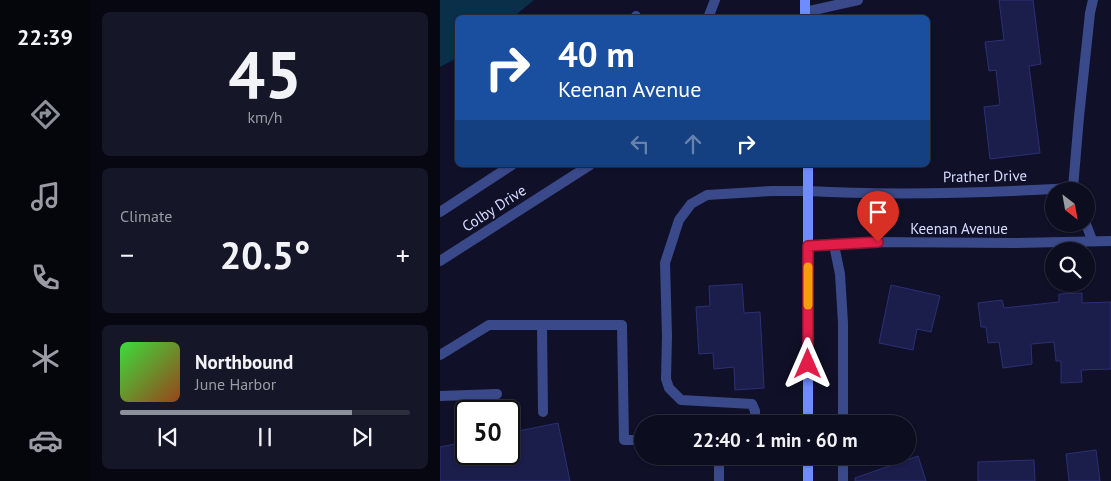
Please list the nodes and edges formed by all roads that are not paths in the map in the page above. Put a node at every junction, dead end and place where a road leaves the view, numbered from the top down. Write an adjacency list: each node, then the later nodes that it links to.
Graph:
1 (715, 0): 5 (street)
2 (805, 0): 6 (main road)
3 (858, 0): 6 (street)
4 (1093, 0): 10 (street, Prather Drive)
5 (709, 15)
6 (805, 15)
7 (509, 167): 13 (street)
8 (587, 167): 19 (street, Colby Drive)
9 (808, 167): 11 (main road)
10 (1075, 182)
11 (808, 190): 12 (street, Prather Drive); 18 (main road); 25 (street, Prather Drive)
12 (1045, 191)
13 (440, 212)
14 (1089, 232): 15 (street)
15 (1092, 240): 16 (street, Keenan Avenue); 17 (street, Keenan Avenue)
16 (1111, 241)
17 (834, 245): 18 (street, Keenan Avenue); 27 (street)
18 (808, 246): 26 (main road)
19 (440, 260)
20 (542, 326): 21 (street); 24 (street); 28 (street)
21 (440, 355)
22 (497, 394): 23 (street)
23 (440, 396)
24 (542, 412)
25 (755, 415)
26 (808, 415)
27 (843, 415)
28 (634, 440)
29 (720, 465): 32 (street)
30 (808, 465): 33 (main road)
31 (843, 465): 34 (street)
32 (719, 481)
33 (808, 481)
34 (843, 481)

